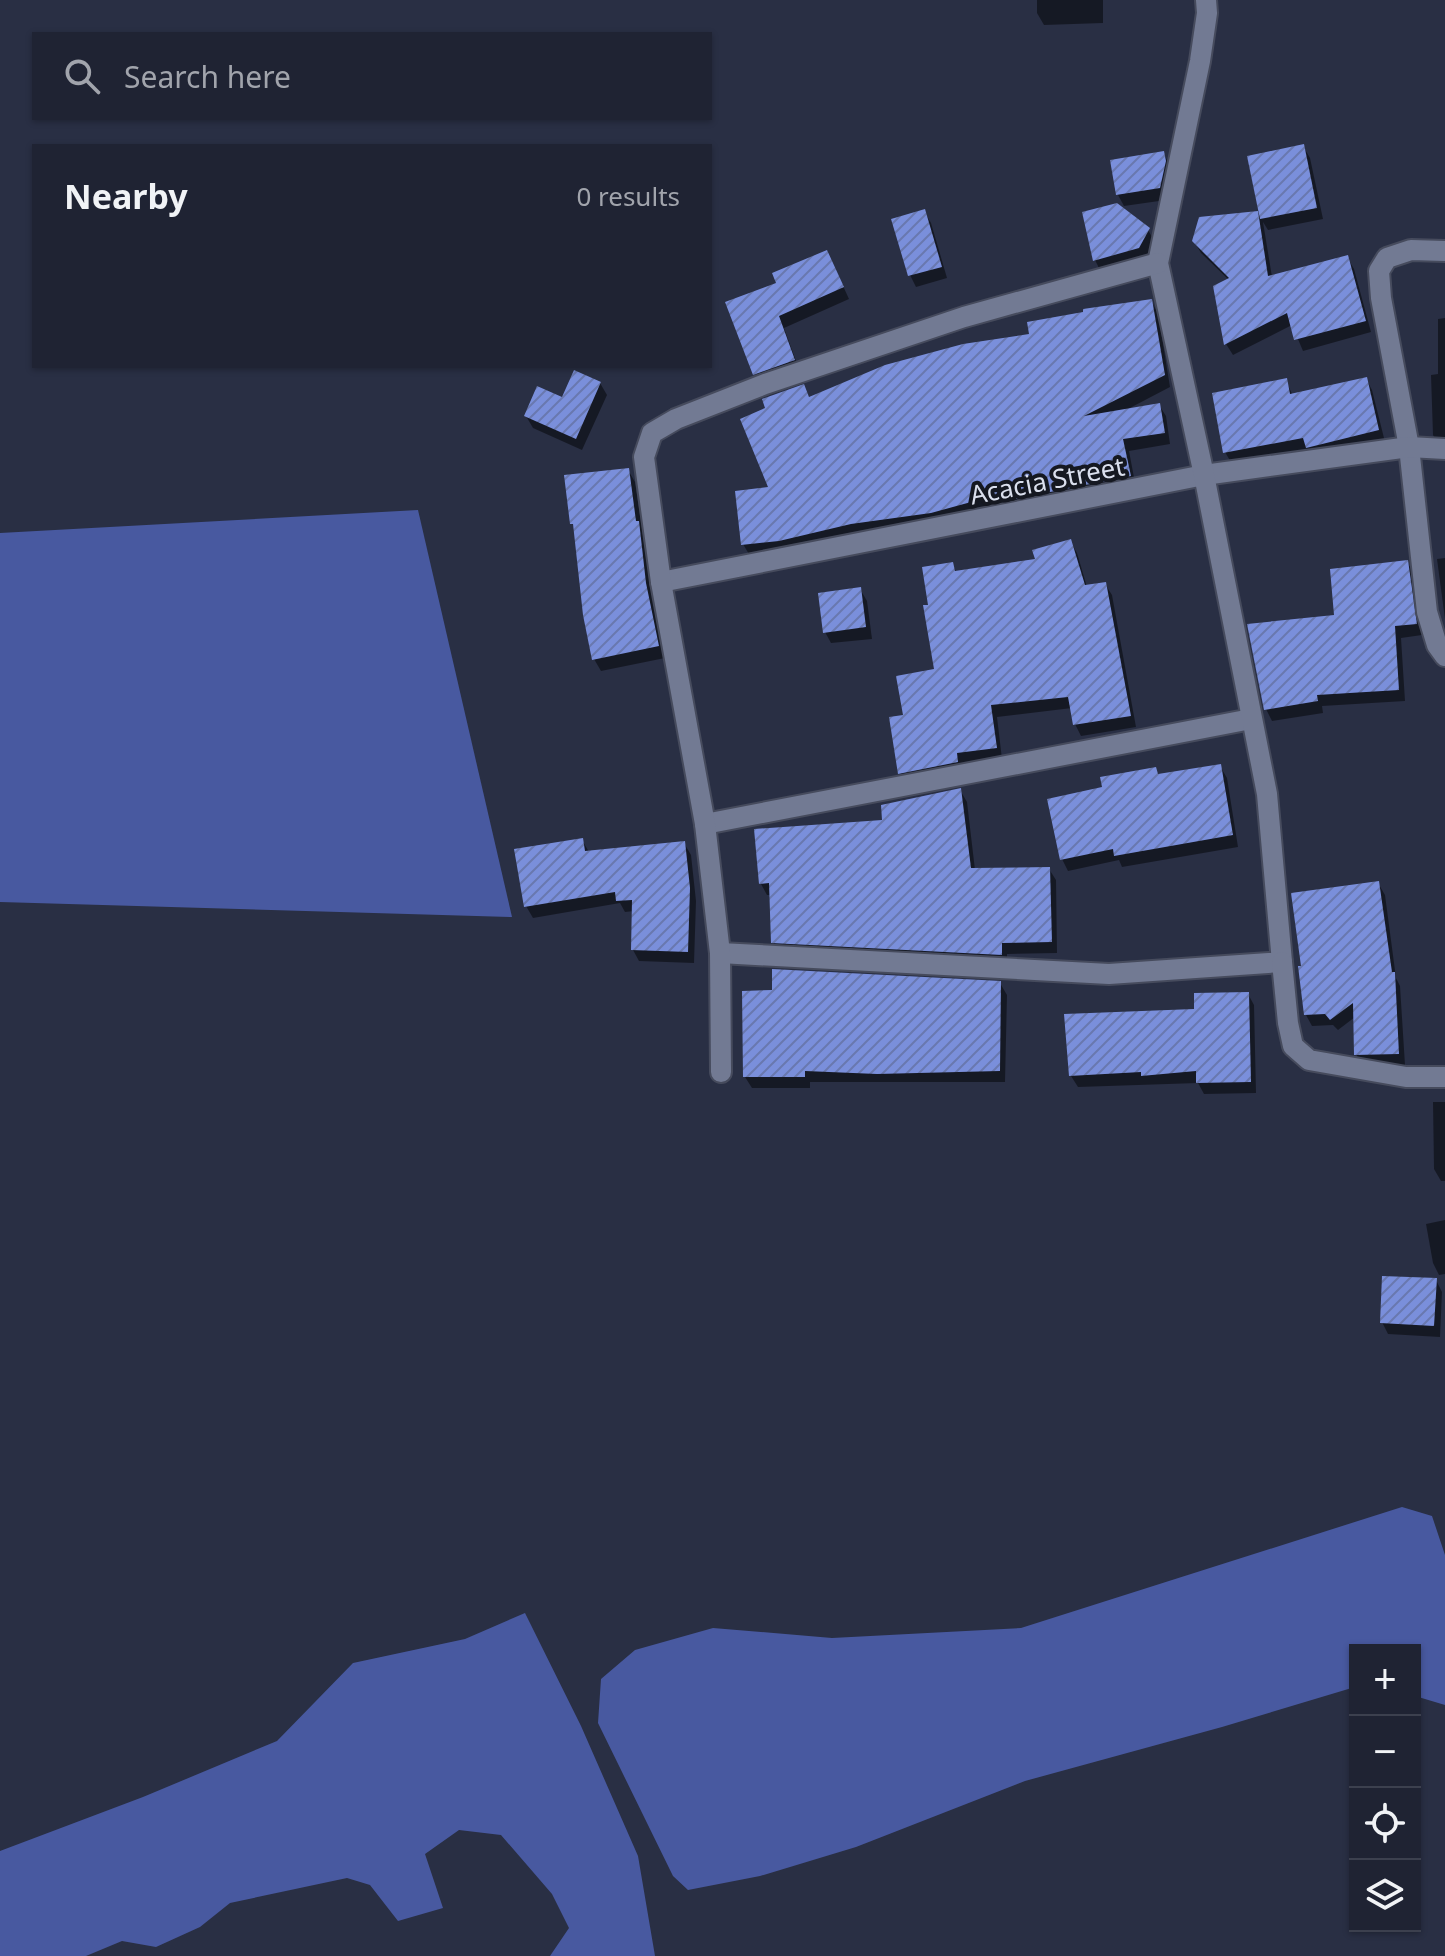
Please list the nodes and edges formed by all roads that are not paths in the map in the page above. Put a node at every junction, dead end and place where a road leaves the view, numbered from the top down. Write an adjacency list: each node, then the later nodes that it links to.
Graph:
1 (1206, 0): 3 (street)
2 (1445, 251): 4 (street)
3 (1158, 263): 6 (street); 7 (street)
4 (1409, 447): 5 (street, Acacia Street); 6 (street, Acacia Street); 8 (street)
5 (1445, 449)
6 (1204, 475): 7 (street, Acacia Street); 9 (street)
7 (661, 582): 10 (street)
8 (1445, 656)
9 (1251, 719): 10 (street); 12 (street)
10 (705, 824): 11 (street)
11 (720, 953): 12 (street); 13 (street)
12 (1282, 962): 14 (street)
13 (721, 1072)
14 (1445, 1077)

